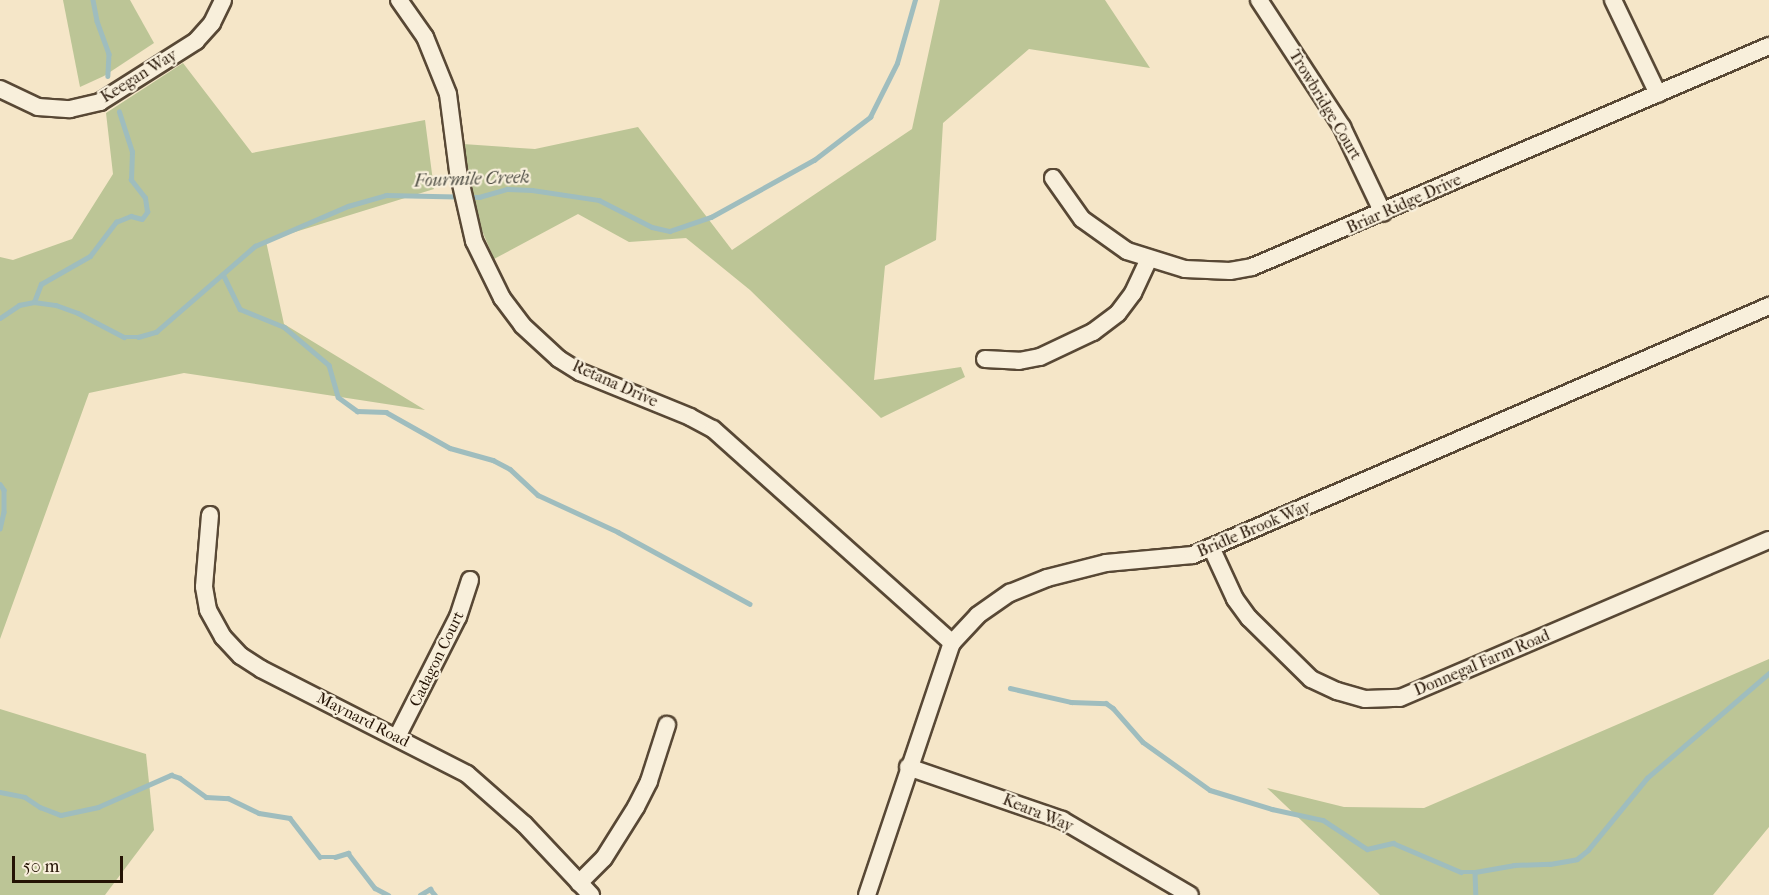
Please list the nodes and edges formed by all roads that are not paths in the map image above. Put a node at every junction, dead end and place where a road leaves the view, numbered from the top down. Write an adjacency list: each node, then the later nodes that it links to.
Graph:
1 (223, 0): 6 (street, Keegan Way)
2 (399, 0): 17 (street, Retana Drive)
3 (1259, 0): 9 (street, Trowbridge Court)
4 (1613, 0): 7 (street)
5 (1769, 46): 7 (street, Briar Ridge Drive)
6 (0, 89)
7 (1658, 94): 9 (street, Briar Ridge Drive)
8 (1053, 178): 10 (street, Briar Ridge Drive)
9 (1383, 213): 10 (street, Briar Ridge Drive)
10 (1149, 259): 12 (street)
11 (1769, 306): 15 (street, Bridle Brook Way)
12 (985, 359)
13 (210, 515): 19 (street, Maynard Road)
14 (1769, 540): 15 (street, Donnegal Farm Road)
15 (1211, 547): 17 (street, Bridle Brook Way)
16 (470, 580): 19 (street, Cadagon Court)
17 (952, 643): 20 (street, Bridle Brook Way)
18 (668, 725): 21 (street)
19 (397, 737): 21 (street, Maynard Road)
20 (908, 767): 22 (street, Bridle Brook Way); 23 (street, Keara Way)
21 (585, 889)
22 (867, 895)
23 (1190, 895)

